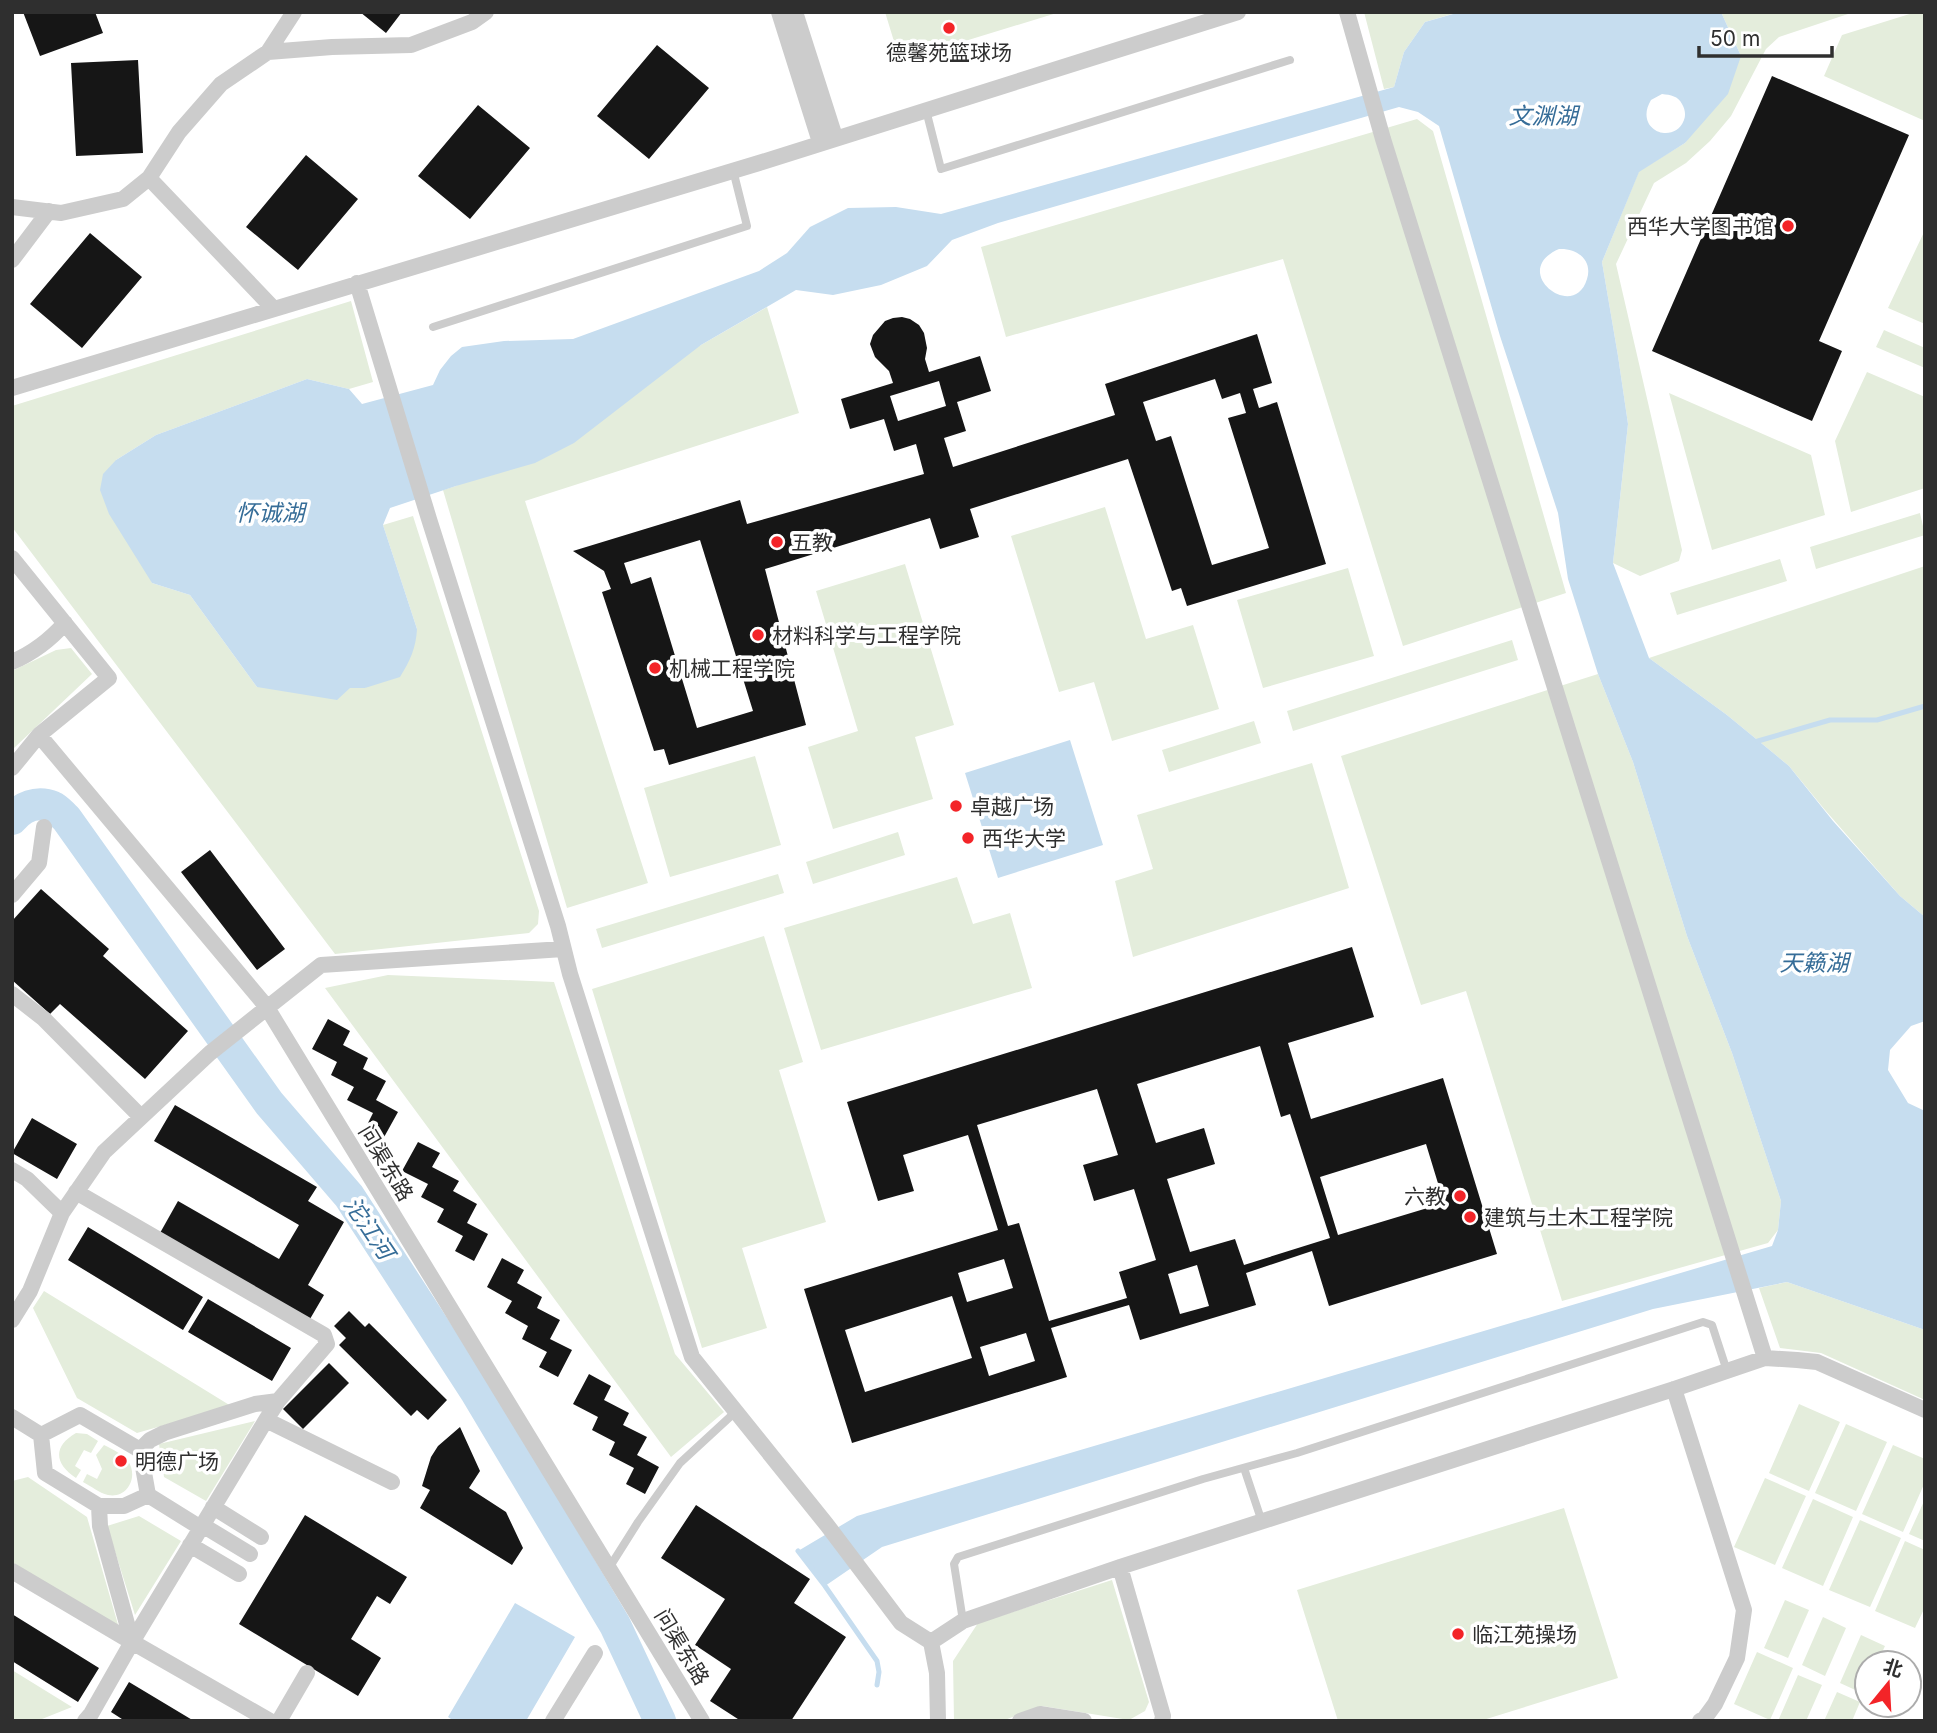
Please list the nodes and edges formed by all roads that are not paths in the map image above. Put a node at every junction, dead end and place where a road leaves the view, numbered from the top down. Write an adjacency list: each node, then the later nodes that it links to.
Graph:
1 (294, 12): 7 (street)
2 (486, 12): 7 (street)
3 (779, 12): 10 (street)
4 (795, 12): 10 (street)
5 (1238, 12): 9 (street)
6 (1347, 12): 35 (street)
7 (268, 52): 12 (street)
8 (1290, 60): 9 (lane)
9 (926, 110): 10 (street)
10 (827, 140): 11 (street)
11 (733, 170): 16 (street); 18 (lane)
12 (149, 178): 14 (street); 17 (street)
13 (12, 207): 14 (street)
14 (48, 211): 15 (street)
15 (12, 260)
16 (357, 283): 17 (street); 27 (street)
17 (273, 308): 19 (street)
18 (433, 327)
19 (12, 388)
20 (12, 558): 21 (street)
21 (65, 623): 22 (street); 23 (street)
22 (12, 662)
23 (39, 735): 24 (street); 29 (street, 问渠东路)
24 (12, 768)
25 (44, 827): 26 (street)
26 (12, 895)
27 (563, 949): 29 (street); 61 (street)
28 (12, 994): 30 (street)
29 (263, 1009): 30 (street); 56 (street, 问渠东路)
30 (141, 1117): 32 (street)
31 (12, 1170): 33 (street)
32 (76, 1192): 33 (street); 38 (street)
33 (62, 1213): 34 (street)
34 (12, 1320)
35 (1765, 1358): 36 (street); 39 (street)
36 (1727, 1371): 37 (street); 45 (lane)
37 (1674, 1389): 50 (street); 73 (street)
38 (278, 1401): 42 (street); 44 (street)
39 (1925, 1410)
40 (732, 1416): 56 (lane)
41 (12, 1417): 43 (street)
42 (266, 1420): 46 (street); 49 (street)
43 (41, 1435): 44 (street); 48 (street)
44 (140, 1450): 47 (street)
45 (1244, 1468): 50 (lane); 59 (lane)
46 (392, 1482)
47 (148, 1495): 48 (street); 51 (street)
48 (99, 1506): 60 (street)
49 (213, 1507): 51 (street); 52 (street)
50 (1262, 1522): 55 (street)
51 (202, 1526): 53 (street); 54 (street)
52 (261, 1537)
53 (190, 1545): 58 (street); 60 (street)
54 (250, 1554)
55 (1120, 1567): 59 (street); 72 (street)
56 (609, 1569): 68 (street, 问渠东路)
57 (12, 1571): 60 (street)
58 (239, 1574)
59 (963, 1621): 61 (street)
60 (132, 1642): 64 (street); 65 (street)
61 (931, 1642): 69 (street)
62 (595, 1653): 67 (street)
63 (307, 1673): 66 (street)
64 (93, 1718)
65 (270, 1721)
66 (279, 1721)
67 (553, 1721)
68 (702, 1721)
69 (938, 1721)
70 (1020, 1721): 71 (street)
71 (1084, 1721)
72 (1163, 1721)
73 (1700, 1721)

